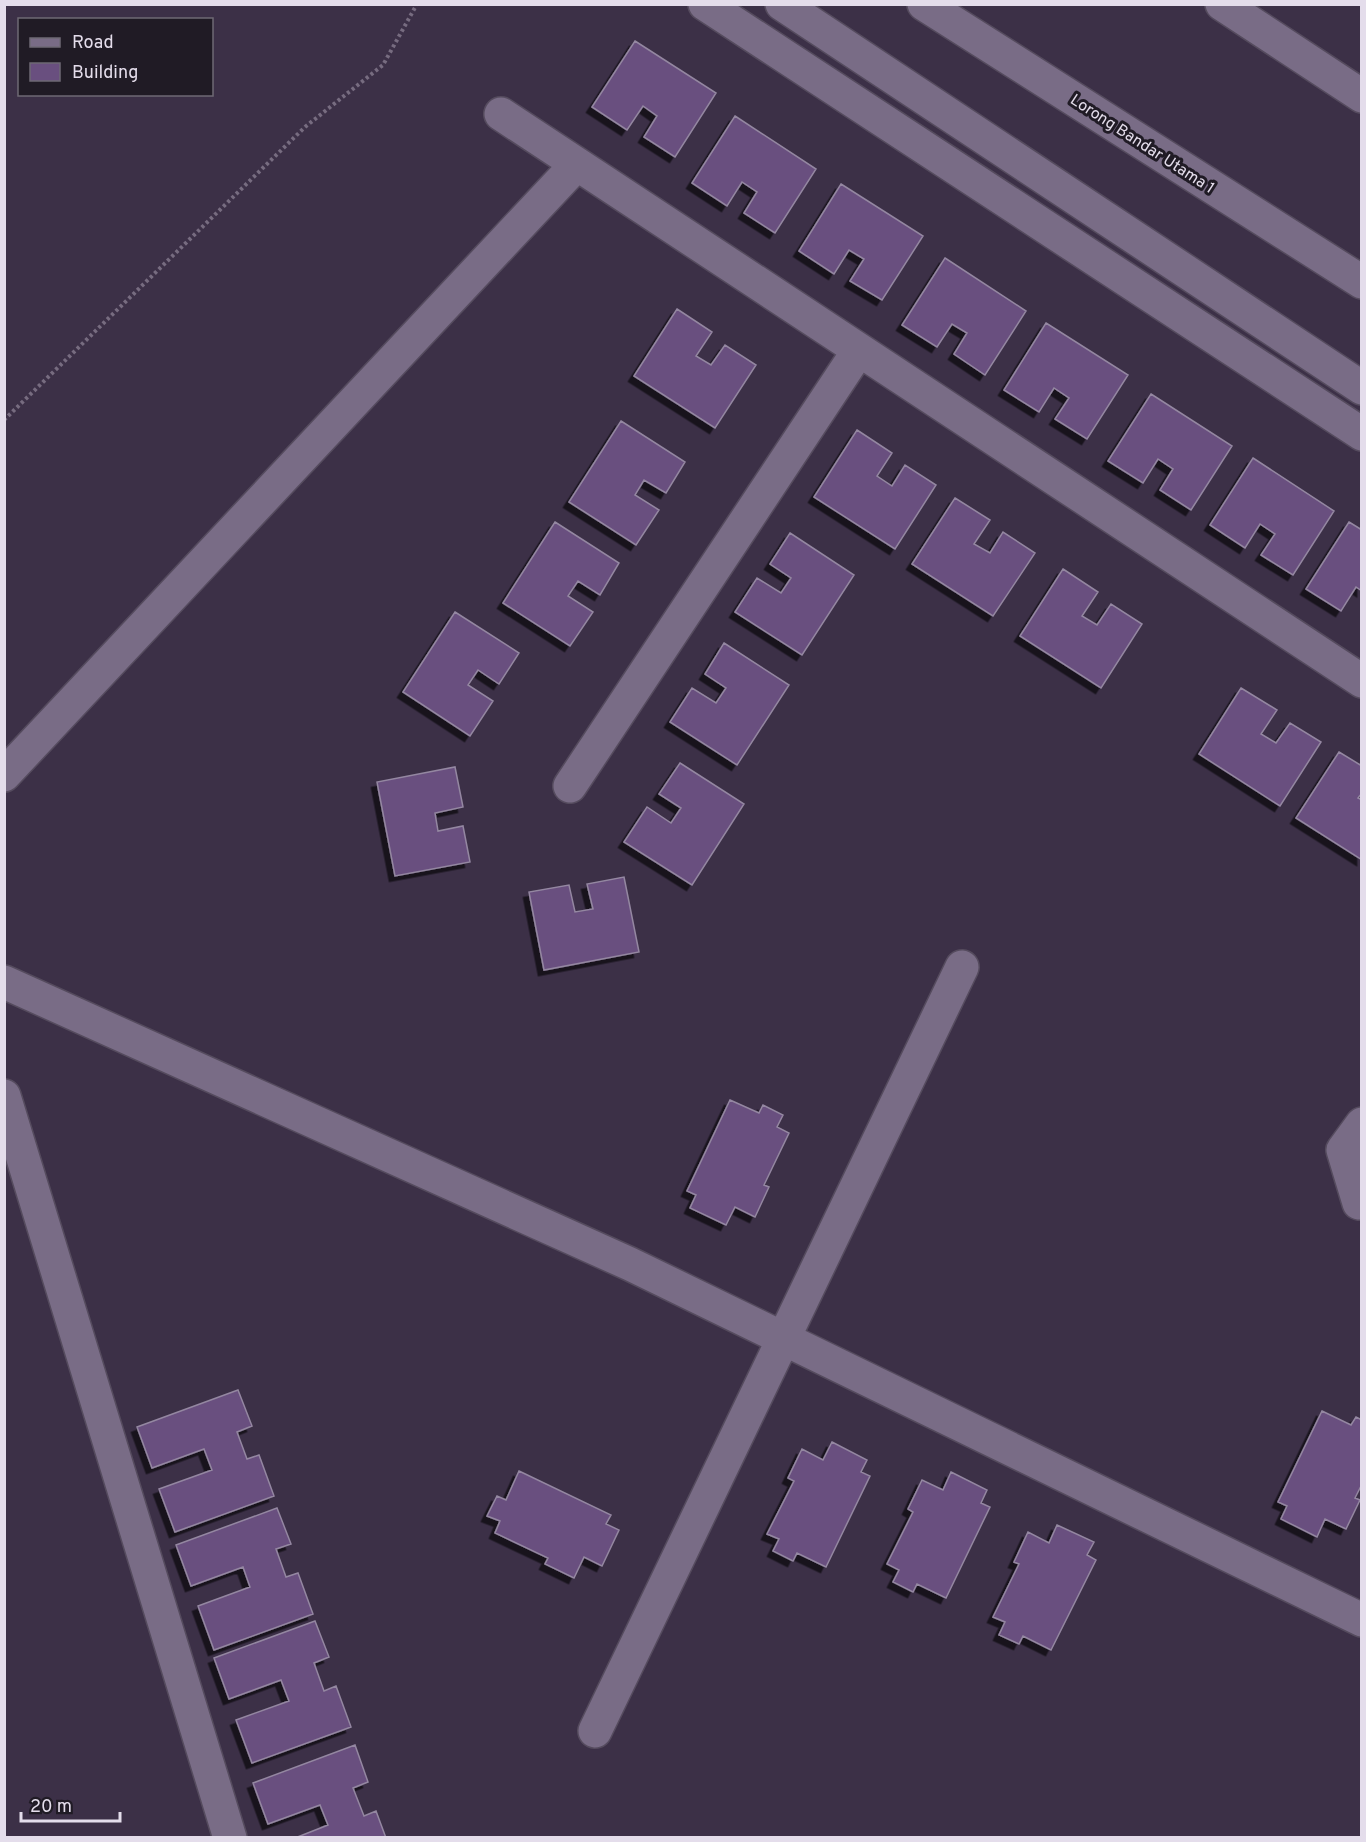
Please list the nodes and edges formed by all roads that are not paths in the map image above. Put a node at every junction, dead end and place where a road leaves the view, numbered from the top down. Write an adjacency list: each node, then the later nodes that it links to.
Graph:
1 (705, 4): 12 (street)
2 (782, 4): 11 (street)
3 (924, 4): 5 (street, Lorong Bandar Utama 1)
4 (1222, 4): 6 (street)
5 (969, 16): 9 (street, Lorong Bandar Utama 1)
6 (1362, 96)
7 (501, 114): 8 (street)
8 (577, 164): 10 (street); 14 (street)
9 (1362, 282)
10 (859, 350): 13 (street); 15 (street)
11 (1362, 388)
12 (1362, 434)
13 (1362, 681)
14 (4, 775)
15 (570, 786)
16 (962, 967): 21 (street)
17 (4, 982): 21 (street)
18 (4, 1096): 24 (street)
19 (1362, 1124): 20 (street)
20 (1362, 1202)
21 (783, 1339): 22 (street); 23 (street)
22 (1362, 1620)
23 (595, 1731)
24 (230, 1838)

